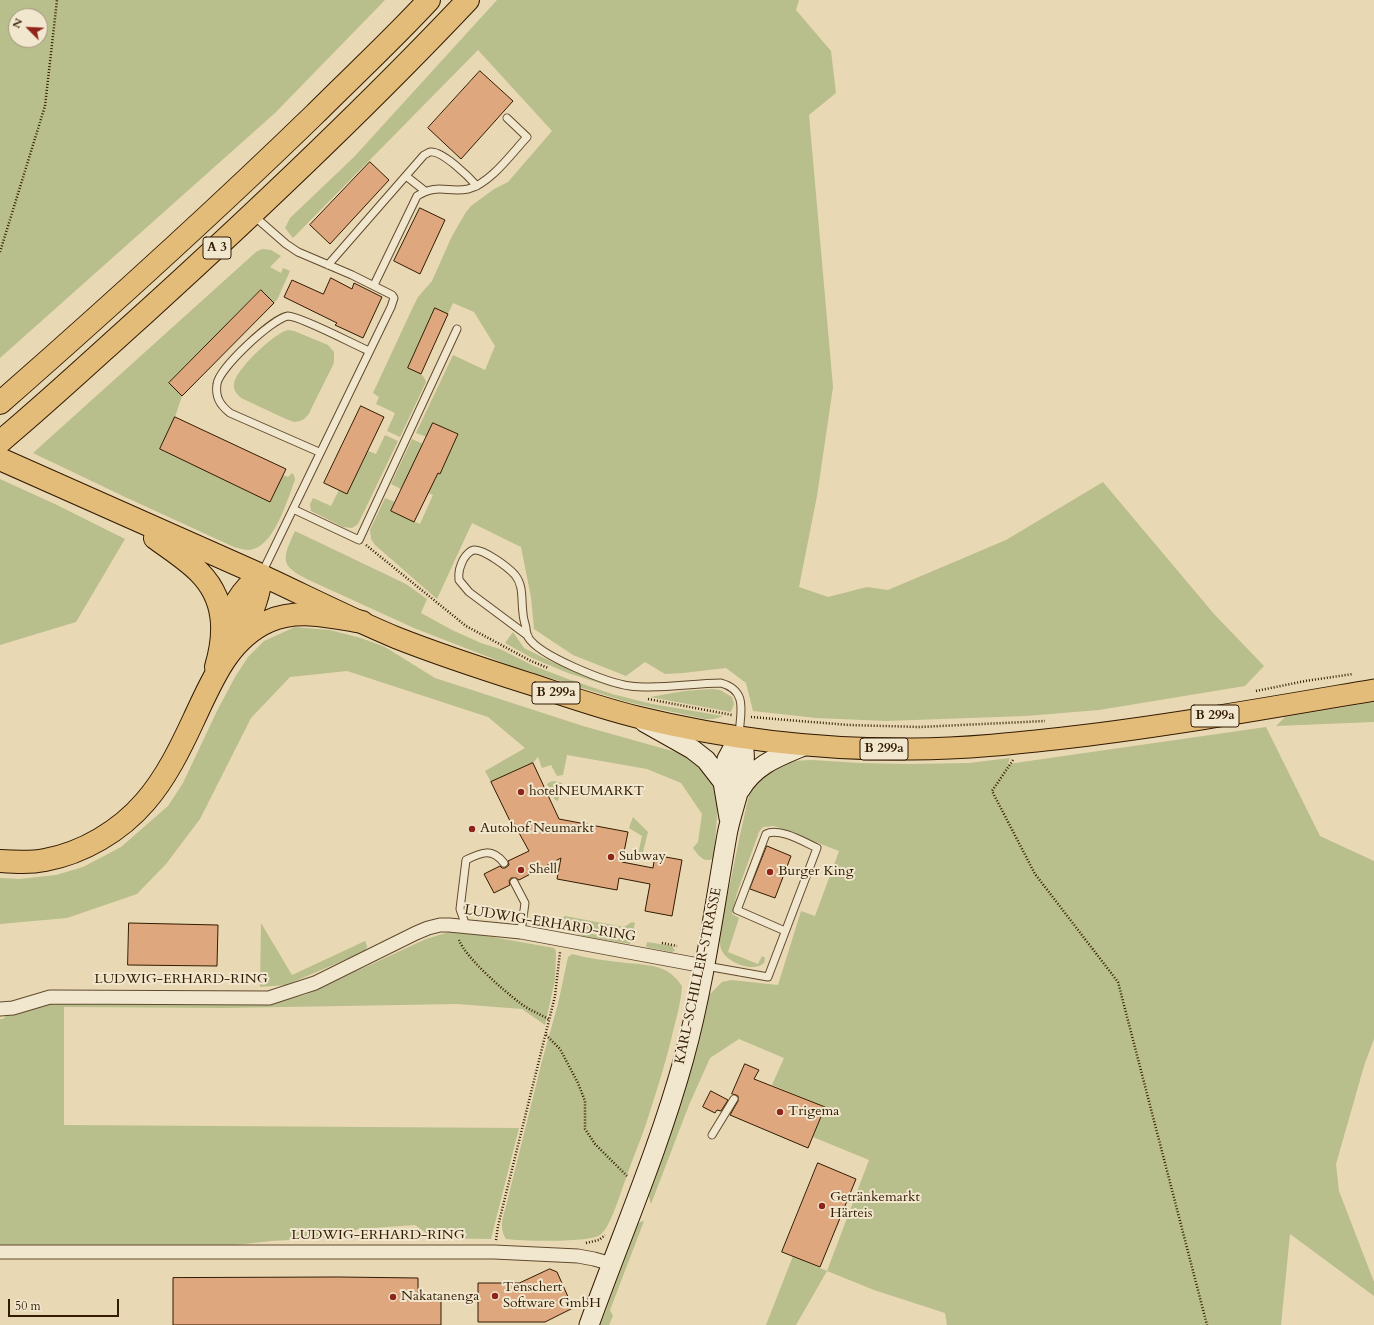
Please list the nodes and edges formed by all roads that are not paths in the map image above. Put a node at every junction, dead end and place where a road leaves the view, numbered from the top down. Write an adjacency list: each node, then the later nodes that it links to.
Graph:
1 (429, 0): 12 (highway, A 3)
2 (468, 0): 7 (highway, A 3)
3 (507, 118): 5 (lane)
4 (406, 176): 5 (lane); 6 (lane); 8 (lane)
5 (477, 186): 6 (lane)
6 (425, 191): 9 (lane)
7 (252, 215): 8 (lane); 13 (highway, A 3)
8 (328, 265): 9 (lane)
9 (374, 285): 11 (lane)
10 (457, 328): 16 (lane)
11 (369, 351): 14 (lane); 14 (lane)
12 (0, 403)
13 (4, 440)
14 (319, 452): 16 (lane)
15 (0, 459): 17 (highway)
16 (292, 509): 18 (lane)
17 (124, 514): 18 (highway); 21 (highway)
18 (261, 575): 19 (main road, B 299a); 21 (highway)
19 (362, 622): 21 (highway); 23 (main road, B 299a)
20 (528, 636): 20 (lane); 24 (lane)
21 (230, 641): 29 (highway)
22 (1374, 690): 25 (main road, B 299a)
23 (636, 717): 24 (main road, B 299a); 26 (street)
24 (739, 737): 25 (main road, B 299a); 26 (street); 27 (street, KARL-SCHILLER-STRASSE)
25 (806, 745): 27 (street)
26 (723, 782): 28 (street)
27 (737, 795): 28 (street, KARL-SCHILLER-STRASSE)
28 (730, 819): 35 (street, KARL-SCHILLER-STRASSE)
29 (0, 861)
30 (504, 863): 32 (lane)
31 (514, 882): 34 (lane)
32 (461, 926): 34 (street, LUDWIG-ERHARD-RING); 36 (street, LUDWIG-ERHARD-RING)
33 (786, 930): 33 (lane); 35 (lane)
34 (520, 932): 35 (street, LUDWIG-ERHARD-RING)
35 (695, 964): 40 (street, KARL-SCHILLER-STRASSE)
36 (0, 1009)
37 (734, 1099): 38 (lane)
38 (712, 1135)
39 (0, 1252): 40 (street, LUDWIG-ERHARD-RING)
40 (612, 1264): 41 (street, KARL-SCHILLER-STRASSE)
41 (589, 1325)

